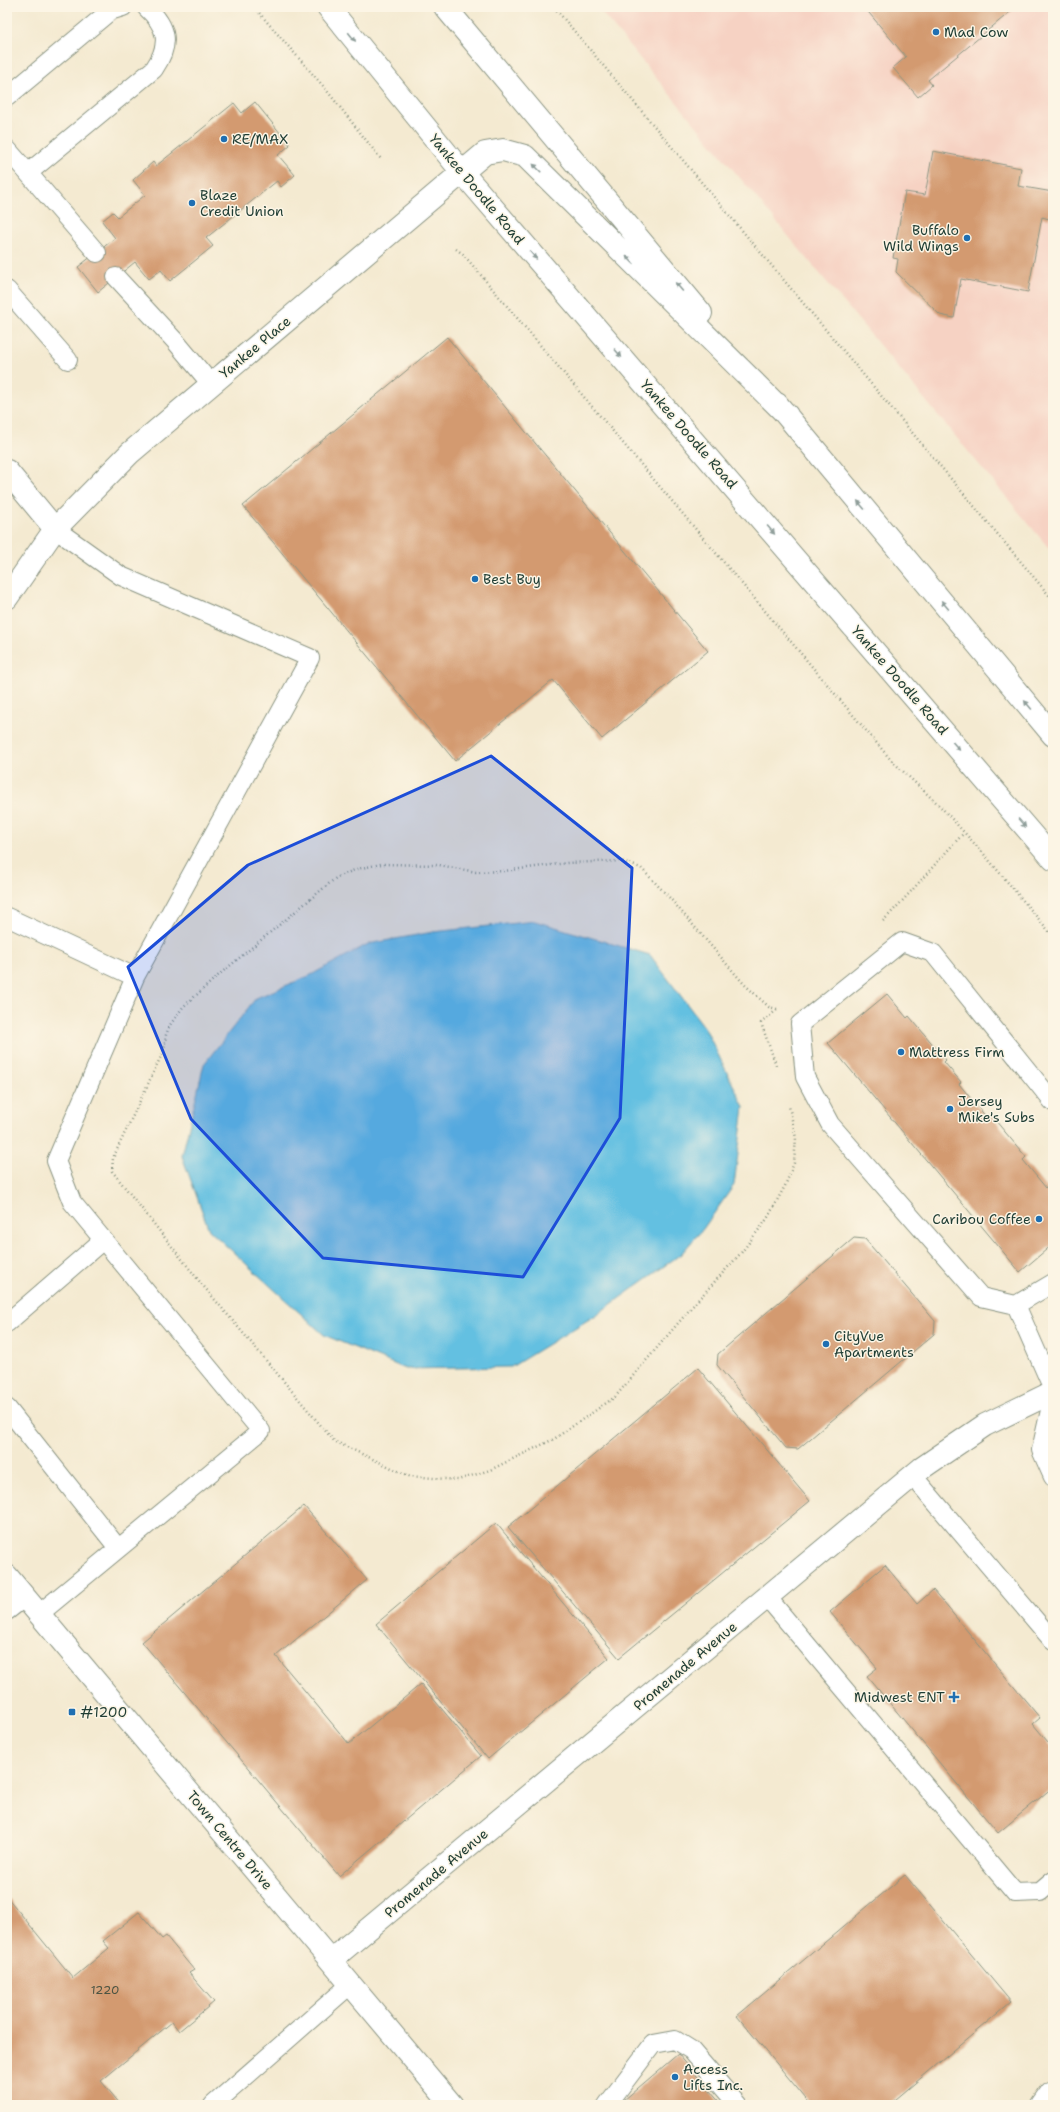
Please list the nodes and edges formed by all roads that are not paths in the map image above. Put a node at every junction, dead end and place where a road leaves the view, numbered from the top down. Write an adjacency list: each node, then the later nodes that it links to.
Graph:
1 (122, 7): 5 (lane)
2 (146, 7): 8 (lane)
3 (328, 7): 7 (main road, Yankee Doodle Road, one-way to 7)
4 (445, 7): 14 (main road, one-way to 4)
5 (7, 97)
6 (7, 149): 8 (lane)
7 (462, 172): 13 (main road, Yankee Place); 14 (main road, Yankee Place, one-way to 7); 19 (main road, Yankee Doodle Road, one-way to 19)
8 (28, 173): 9 (lane)
9 (96, 253)
10 (116, 277): 13 (lane)
11 (7, 290): 12 (lane)
12 (68, 360)
13 (211, 384): 16 (main road, Yankee Place)
14 (786, 415): 18 (main road, one-way to 14)
15 (7, 471): 16 (main road)
16 (55, 529): 17 (main road); 21 (lane)
17 (7, 598)
18 (1053, 735)
19 (1053, 859)
20 (7, 918): 21 (lane)
21 (135, 977): 23 (lane)
22 (1053, 1102): 25 (lane)
23 (103, 1240): 26 (lane); 33 (lane)
24 (1053, 1283): 25 (lane)
25 (1016, 1305): 27 (lane)
26 (7, 1323)
27 (1053, 1389)
28 (1053, 1392): 31 (main road, Promenade Avenue)
29 (1053, 1397): 32 (lane)
30 (7, 1408): 33 (lane)
31 (912, 1476): 36 (main road, Promenade Avenue); 39 (lane)
32 (1053, 1477)
33 (118, 1548): 38 (lane)
34 (7, 1576): 35 (main road, Town Centre Drive)
35 (25, 1597): 37 (lane); 38 (main road, Town Centre Drive)
36 (767, 1597): 40 (lane); 41 (main road, Promenade Avenue)
37 (7, 1611)
38 (39, 1614): 41 (main road, Town Centre Drive)
39 (1053, 1641)
40 (1053, 1881)
41 (331, 1960): 42 (main road, Town Centre Drive)
42 (351, 1984): 44 (lane); 45 (main road, Town Centre Drive)
43 (1053, 2095): 48 (lane)
44 (213, 2105)
45 (452, 2105)
46 (607, 2105): 47 (lane)
47 (738, 2105)
48 (1039, 2105)

